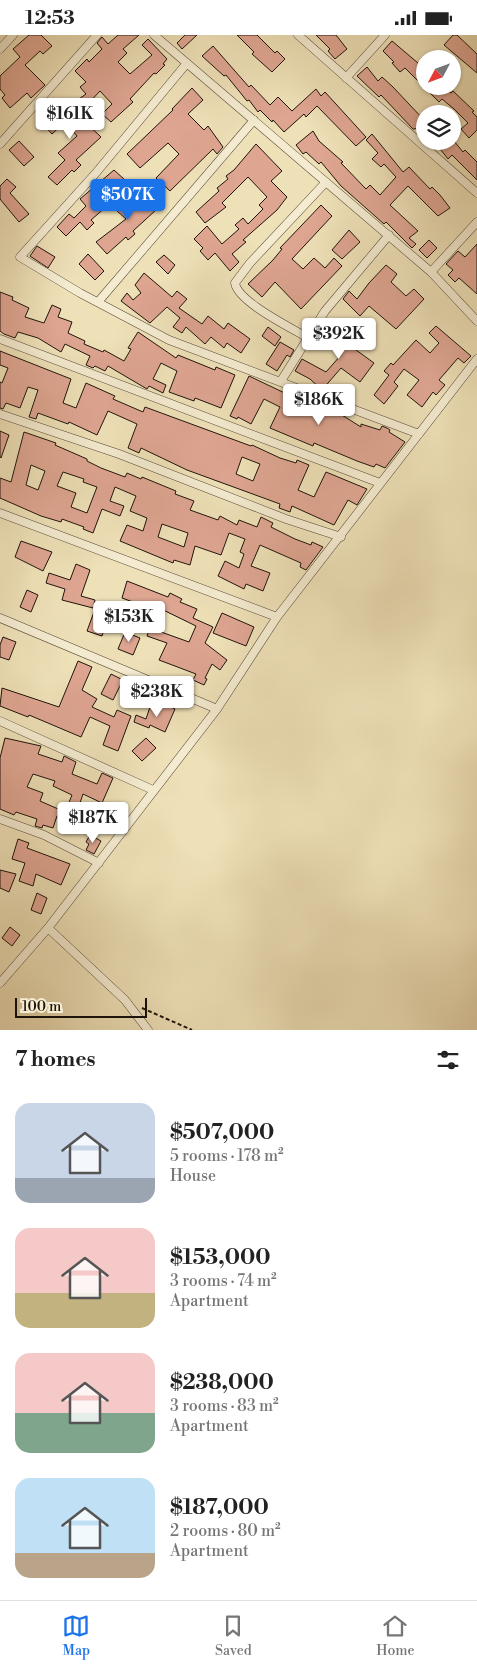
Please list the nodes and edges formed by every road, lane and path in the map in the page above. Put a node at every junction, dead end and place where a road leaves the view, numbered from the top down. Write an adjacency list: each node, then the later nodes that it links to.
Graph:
1 (13, 35): 6 (street)
2 (97, 35): 10 (street)
3 (154, 35): 7 (street)
4 (298, 35): 8 (street)
5 (385, 35): 8 (street)
6 (0, 49)
7 (187, 63): 9 (street); 16 (street)
8 (346, 78): 12 (street)
9 (254, 120): 11 (street); 16 (street)
10 (0, 144)
11 (326, 182): 14 (street); 18 (street)
12 (477, 193)
13 (477, 222): 15 (street)
14 (389, 235): 15 (street); 18 (street)
15 (431, 272): 17 (street)
16 (98, 303): 21 (street)
17 (477, 321)
18 (308, 338): 21 (street)
19 (0, 339): 24 (street)
20 (477, 359): 23 (street)
21 (281, 381): 23 (street)
22 (0, 413): 26 (street)
23 (419, 434): 24 (street)
24 (380, 483): 26 (street)
25 (0, 513): 28 (street)
26 (342, 537): 28 (street)
27 (0, 617): 29 (street)
28 (277, 617): 29 (street)
29 (217, 709): 31 (street)
30 (0, 721): 31 (street)
31 (153, 790): 33 (street)
32 (0, 819): 33 (street)
33 (99, 863): 34 (street)
34 (48, 928): 35 (street); 37 (street)
35 (0, 983)
36 (142, 1007): 38 (path)
37 (148, 1030)
38 (192, 1030)

